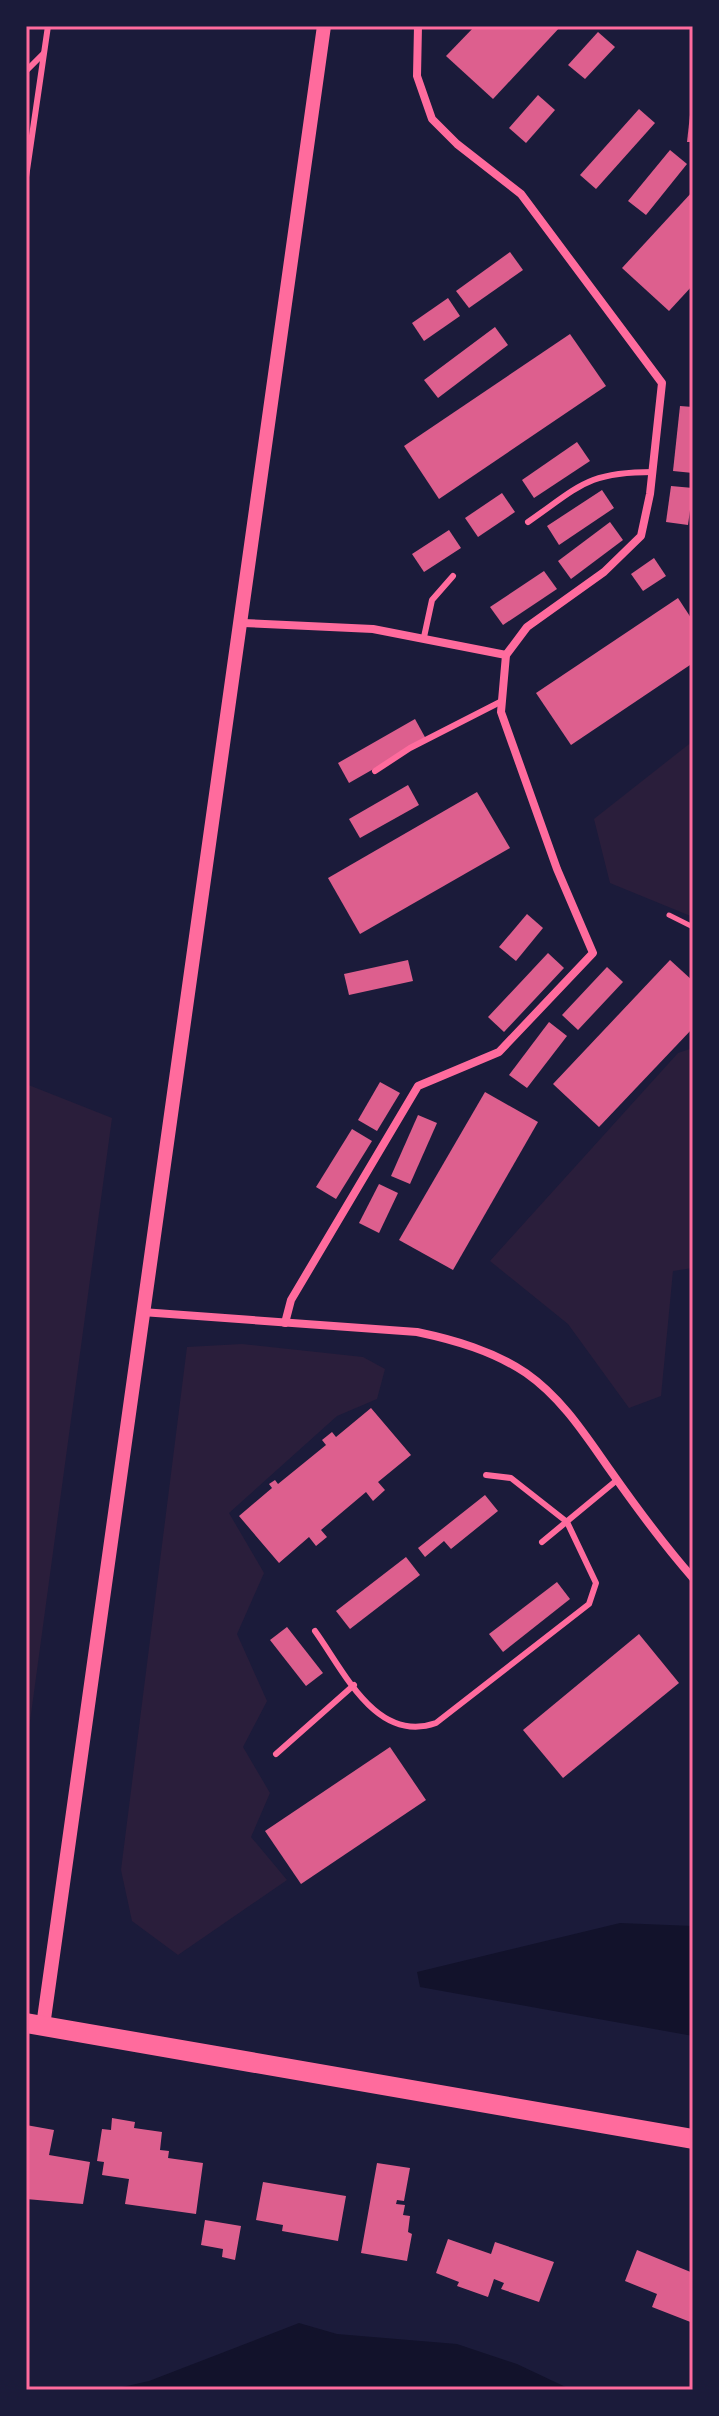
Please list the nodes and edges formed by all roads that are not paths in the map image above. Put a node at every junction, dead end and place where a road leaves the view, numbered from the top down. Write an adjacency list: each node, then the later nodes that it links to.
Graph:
1 (48, 26): 4 (lane)
2 (324, 26): 10 (street)
3 (418, 26): 7 (street)
4 (44, 53): 5 (lane); 6 (lane)
5 (26, 71)
6 (26, 177)
7 (653, 472): 8 (lane); 12 (street)
8 (528, 522)
9 (453, 576): 11 (lane)
10 (243, 623): 11 (street); 15 (street)
11 (424, 637): 12 (street)
12 (506, 655): 13 (street)
13 (502, 701): 14 (lane); 16 (street)
14 (375, 771)
15 (142, 1312): 16 (street); 25 (street)
16 (285, 1323): 18 (street)
17 (486, 1475): 19 (lane)
18 (617, 1480): 19 (lane); 21 (street)
19 (567, 1522): 20 (lane); 23 (lane)
20 (542, 1542)
21 (693, 1578)
22 (315, 1631): 23 (lane)
23 (354, 1685): 24 (lane)
24 (276, 1754)
25 (34, 2024): 26 (main road)
26 (693, 2139)

